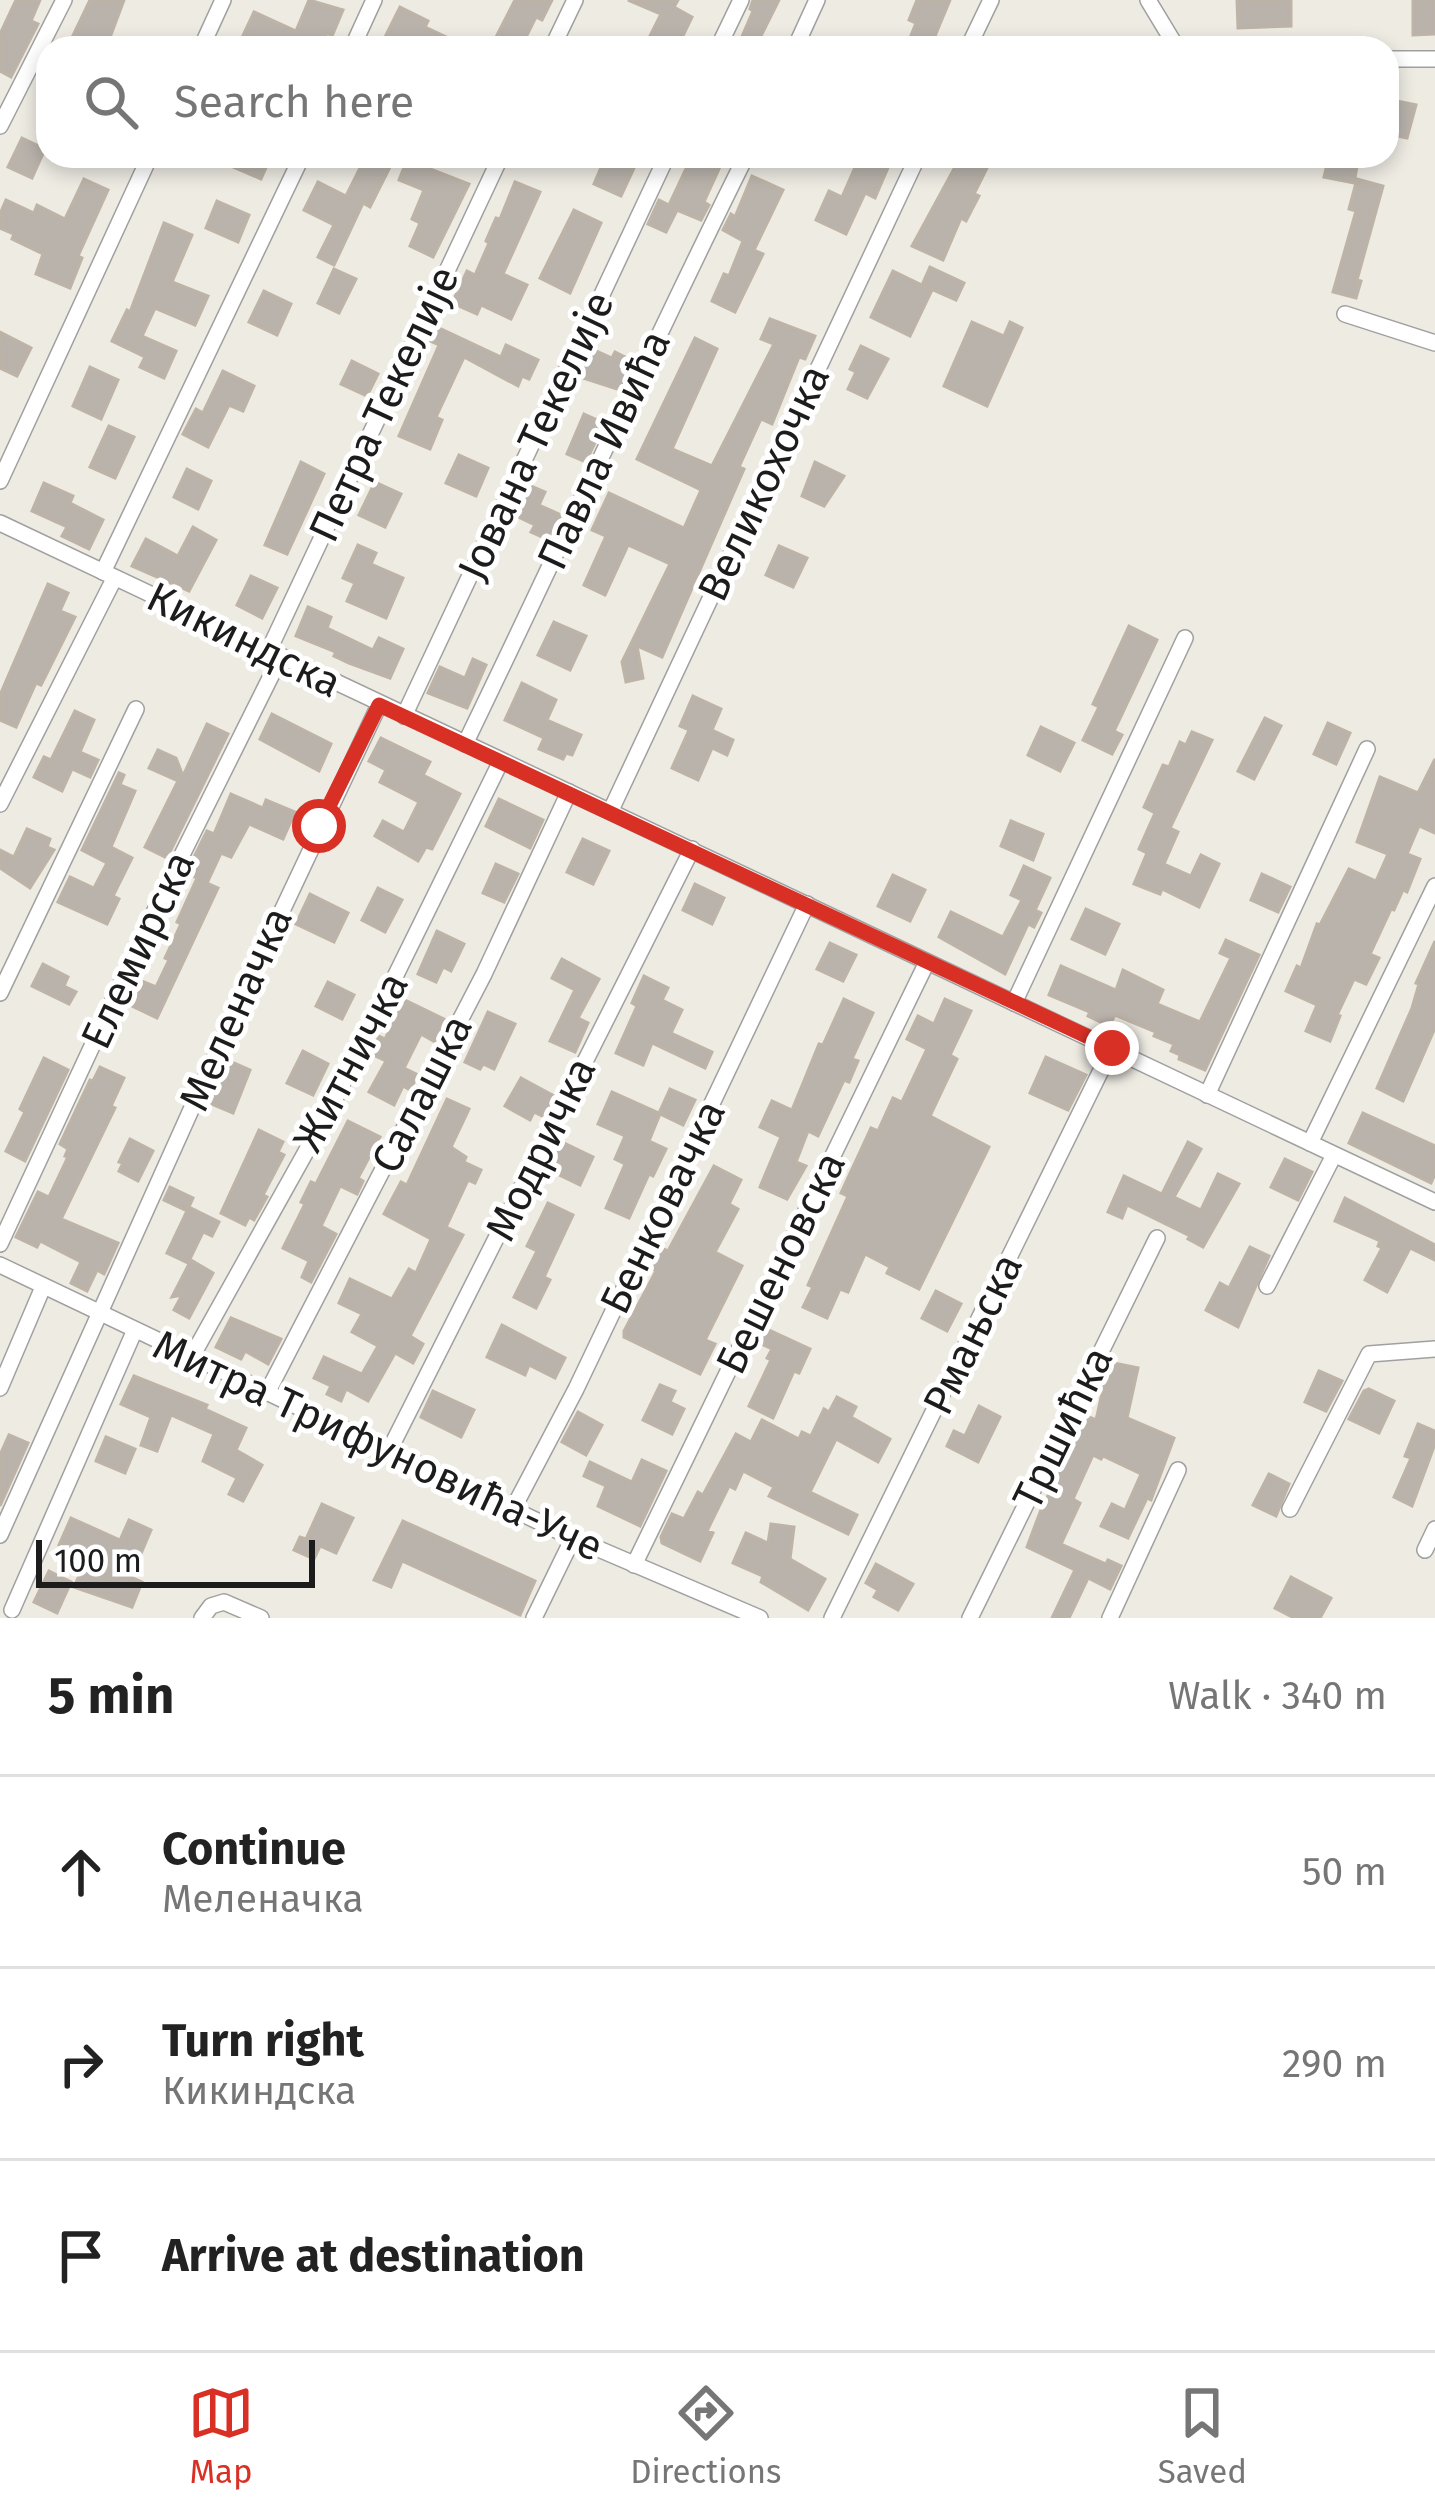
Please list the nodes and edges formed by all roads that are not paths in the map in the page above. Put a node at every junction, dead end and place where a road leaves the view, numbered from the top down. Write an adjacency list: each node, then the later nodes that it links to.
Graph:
1 (64, 0): 9 (street)
2 (223, 0): 10 (street)
3 (374, 0): 11 (street)
4 (575, 0): 12 (street)
5 (741, 0): 13 (street)
6 (817, 0): 14 (street)
7 (991, 0): 15 (street)
8 (1148, 0): 16 (street)
9 (46, 36)
10 (206, 36)
11 (358, 36)
12 (558, 36)
13 (724, 36)
14 (800, 36)
15 (974, 36)
16 (1170, 36)
17 (36, 55): 20 (street)
18 (1399, 59): 19 (street)
19 (1435, 59)
20 (0, 126)
21 (144, 168): 29 (street)
22 (296, 168): 31 (street)
23 (496, 168): 33 (street, Петра Текелије)
24 (661, 168): 36 (street, Јована Текелије)
25 (740, 168): 37 (street, Павла Ивића)
26 (911, 168): 42 (street, Великохочка)
27 (1345, 314): 28 (street)
28 (1435, 343)
29 (0, 481)
30 (0, 524): 31 (street, Кикиндска)
31 (109, 576): 33 (street, Кикиндска); 41 (street)
32 (1185, 638): 48 (street)
33 (274, 655): 34 (street, Кикиндска); 55 (street, Елемирска)
34 (379, 705): 36 (street, Кикиндска); 59 (street, Меленачка)
35 (136, 709): 47 (street)
36 (404, 716): 37 (street, Кикиндска)
37 (465, 744): 39 (street, Кикиндска)
38 (1367, 749): 50 (street)
39 (501, 761): 40 (street, Кикиндска); 62 (street, Житничка)
40 (569, 792): 42 (street, Кикиндска); 64 (street, Салашка)
41 (0, 804)
42 (610, 810): 43 (street, Кикиндска)
43 (692, 849): 45 (street, Кикиндска); 65 (street, Модричка)
44 (1435, 886): 51 (street)
45 (808, 904): 46 (street, Кикиндска); 67 (street, Бенковачка)
46 (927, 962): 48 (street, Кикиндска); 73 (street, Бешеновска)
47 (0, 993)
48 (1014, 1003): 49 (street, Кикиндска)
49 (1112, 1048): 50 (street, Кикиндска); 79 (street, Рмањска)
50 (1208, 1094): 51 (street, Кикиндска)
51 (1310, 1143): 52 (street, Кикиндска)
52 (1334, 1155): 53 (street, Кикиндска); 57 (street)
53 (1434, 1198)
54 (1157, 1238): 80 (street, Тршићка)
55 (0, 1244)
56 (0, 1265): 58 (street, Митра Трифуновића-Уче)
57 (1267, 1286)
58 (43, 1287): 59 (street, Митра Трифуновића-Уче); 63 (street)
59 (99, 1316): 60 (street, Митра Трифуновића-Уче); 70 (street, Меленачка)
60 (134, 1332): 62 (street, Митра Трифуновића-Уче); 74 (street)
61 (1435, 1349): 68 (street)
62 (191, 1358): 64 (street, Митра Трифуновића-Уче)
63 (0, 1388)
64 (267, 1393): 65 (street, Митра Трифуновића-Уче)
65 (390, 1449): 67 (street, Митра Трифуновића-Уче)
66 (1178, 1470): 81 (street)
67 (514, 1508): 71 (street, Митра Трифуновића-Уче)
68 (1290, 1509)
69 (1435, 1529): 72 (street)
70 (0, 1535)
71 (573, 1538): 73 (street, Митра Трифуновића-Уче); 77 (street)
72 (1425, 1550)
73 (634, 1565): 78 (street, Митра Трифуновића-Уче)
74 (12, 1610)
75 (202, 1618): 76 (street)
76 (261, 1618)
77 (534, 1618)
78 (760, 1618)
79 (832, 1618)
80 (970, 1618)
81 (1110, 1618)

